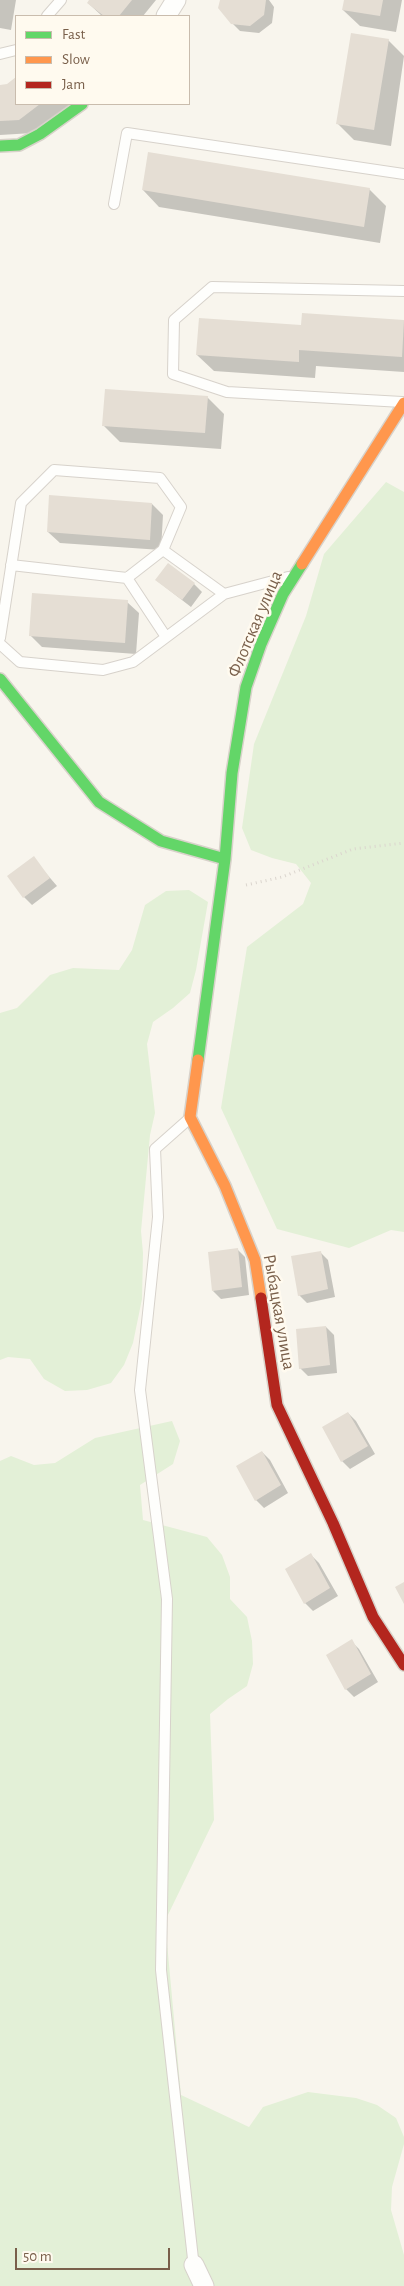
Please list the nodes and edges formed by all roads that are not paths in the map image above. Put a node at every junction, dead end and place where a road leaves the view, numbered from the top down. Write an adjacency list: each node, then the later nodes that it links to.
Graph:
1 (61, 0): 3 (lane)
2 (176, 0): 4 (street)
3 (48, 15)
4 (167, 15)
5 (15, 50): 6 (lane)
6 (0, 54)
7 (81, 105): 8 (street)
8 (0, 146)
9 (404, 174): 10 (lane)
10 (114, 204)
11 (404, 291): 12 (lane)
12 (404, 402): 15 (street, Флотская улица)
13 (163, 550): 14 (lane); 16 (lane); 17 (lane)
14 (11, 565): 16 (lane); 19 (lane)
15 (294, 575): 17 (lane); 22 (street, Флотская улица)
16 (127, 578): 18 (lane)
17 (224, 594): 18 (lane)
18 (166, 637): 20 (lane)
19 (0, 638)
20 (0, 644)
21 (0, 680): 22 (street)
22 (225, 859): 23 (street)
23 (190, 1117): 24 (street, Рыбацкая улица); 25 (lane)
24 (404, 1666)
25 (194, 2265): 26 (lane); 27 (street)
26 (194, 2286)
27 (204, 2286)

